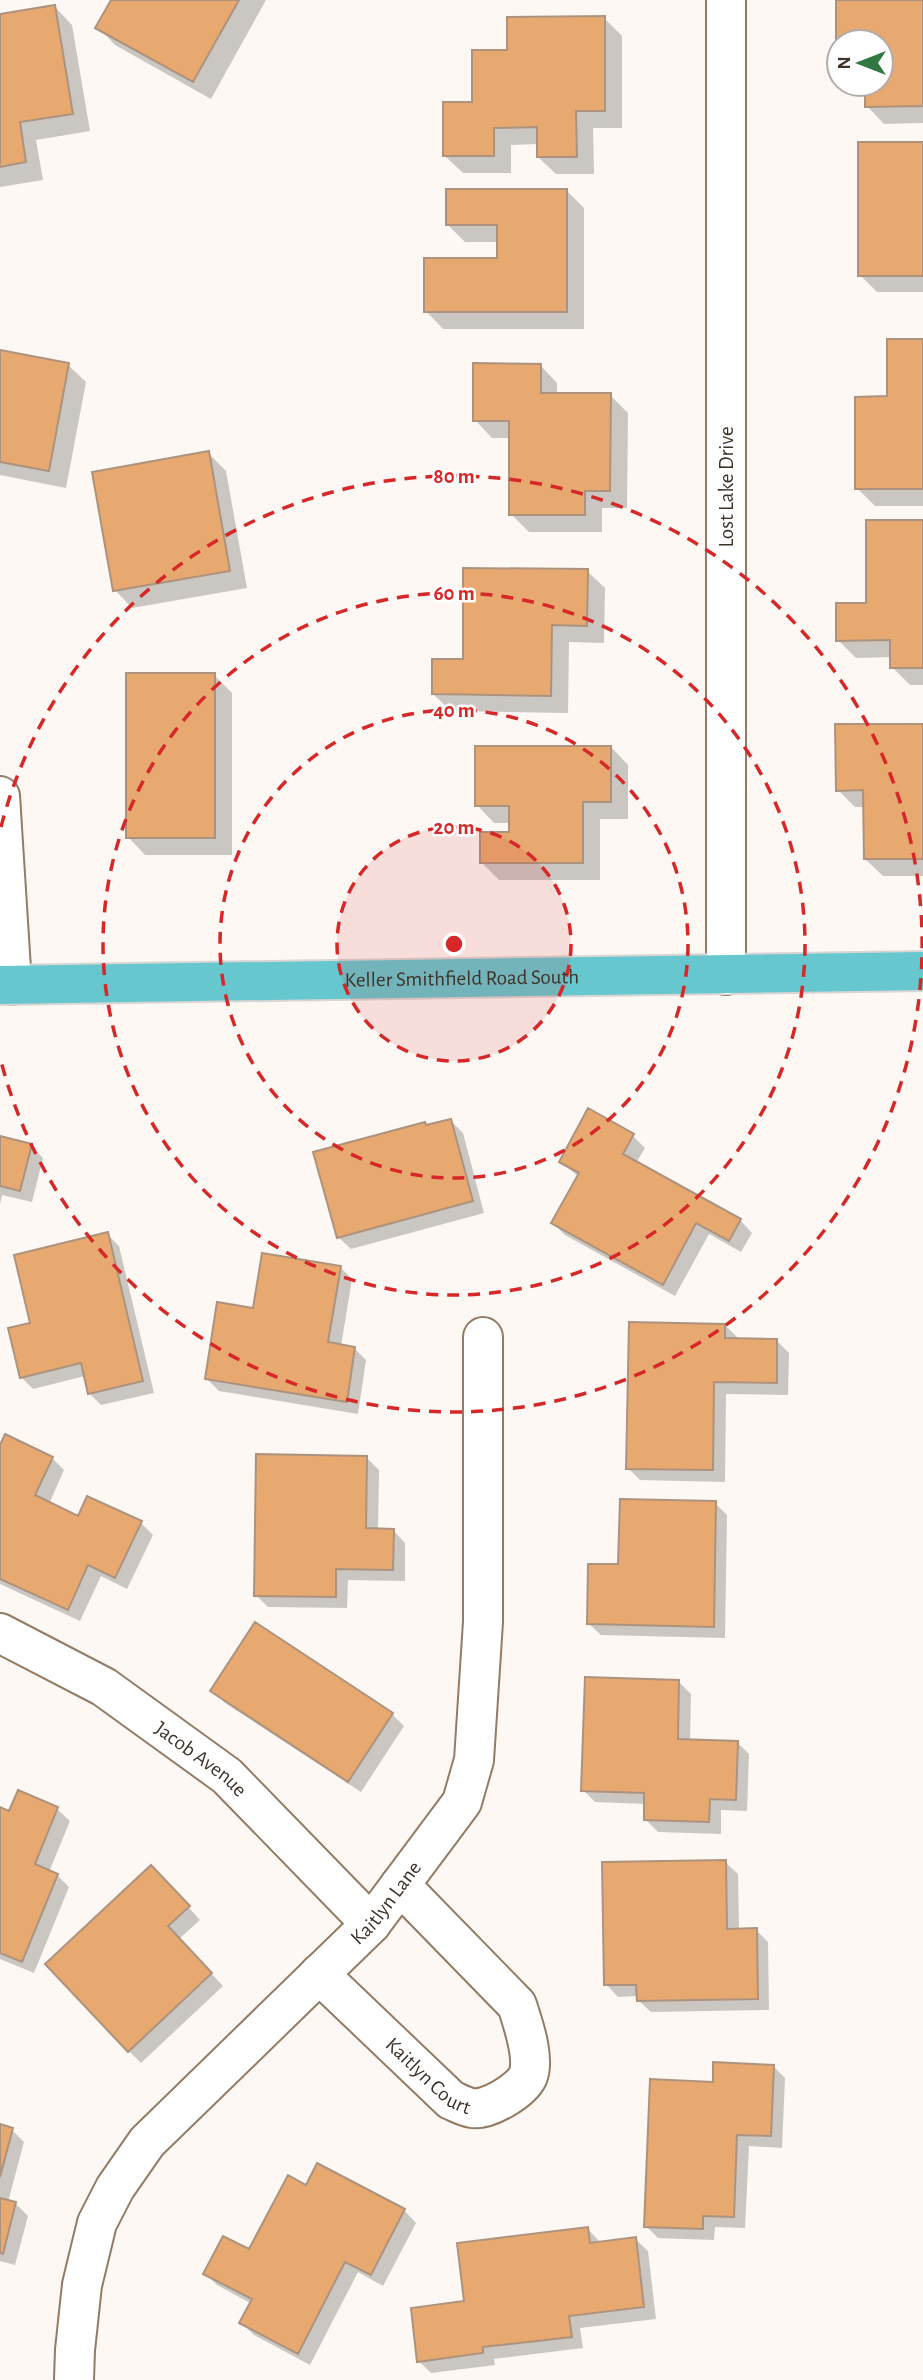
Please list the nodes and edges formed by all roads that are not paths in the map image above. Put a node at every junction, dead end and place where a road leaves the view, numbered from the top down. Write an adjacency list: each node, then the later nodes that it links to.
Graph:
1 (726, 0): 4 (street, Lost Lake Drive)
2 (0, 796): 5 (street)
3 (923, 971): 4 (main road, Keller Smithfield Road South)
4 (726, 975): 5 (main road, Keller Smithfield Road South)
5 (6, 985)
6 (483, 1337): 8 (street, Kaitlyn Lane)
7 (0, 1633): 9 (street, Jacob Avenue)
8 (400, 1885): 9 (street, Kaitlyn Lane); 10 (street, Kaitlyn Court)
9 (370, 1924): 10 (street, Kaitlyn Lane)
10 (319, 1974): 11 (street, Kaitlyn Lane)
11 (74, 2380)

